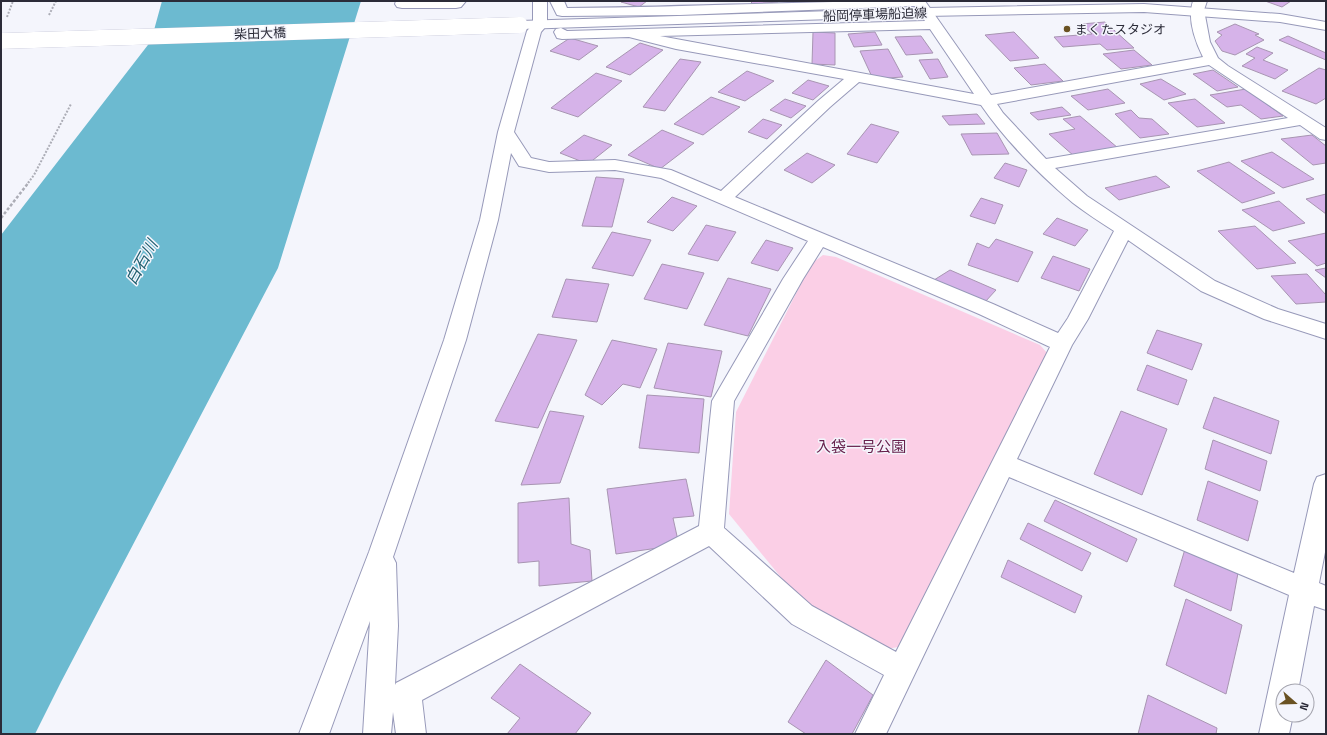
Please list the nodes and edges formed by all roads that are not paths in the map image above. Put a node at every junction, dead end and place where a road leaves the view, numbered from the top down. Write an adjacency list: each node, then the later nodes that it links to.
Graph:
1 (403, 1): 2 (street)
2 (459, 1)
3 (540, 1): 8 (street)
4 (557, 1): 6 (street)
5 (921, 5): 6 (street); 7 (street, 船岡停車場船迫線); 8 (street, 船岡停車場船迫線); 9 (street)
6 (680, 6)
7 (1199, 6): 10 (street, 船岡停車場船迫線); 14 (street)
8 (530, 25): 13 (street, 柴田大橋, bridge); 18 (street)
9 (934, 25): 12 (street); 16 (street)
10 (1326, 26)
11 (562, 32): 12 (street)
12 (629, 33): 15 (street)
13 (1, 40)
14 (1212, 60): 16 (street); 17 (street)
15 (856, 77): 16 (street); 21 (street)
16 (986, 102): 20 (street)
17 (1303, 120): 19 (street); 20 (street)
18 (506, 132): 21 (street); 29 (street)
19 (1326, 135)
20 (1042, 165): 22 (street)
21 (723, 198): 23 (street)
22 (1124, 229): 24 (street); 25 (street)
23 (819, 238): 25 (street); 28 (street)
24 (1326, 332)
25 (1062, 344): 26 (street)
26 (1004, 464): 30 (street); 31 (street)
27 (1326, 484): 30 (street)
28 (711, 532): 31 (street); 33 (street)
29 (382, 552): 35 (street); 36 (street)
30 (1316, 594): 32 (street)
31 (902, 670): 38 (street)
32 (1286, 683)
33 (406, 693): 35 (street); 37 (street)
34 (1276, 723): 39 (street)
35 (377, 733)
36 (314, 734)
37 (411, 734)
38 (870, 734)
39 (1274, 734)

